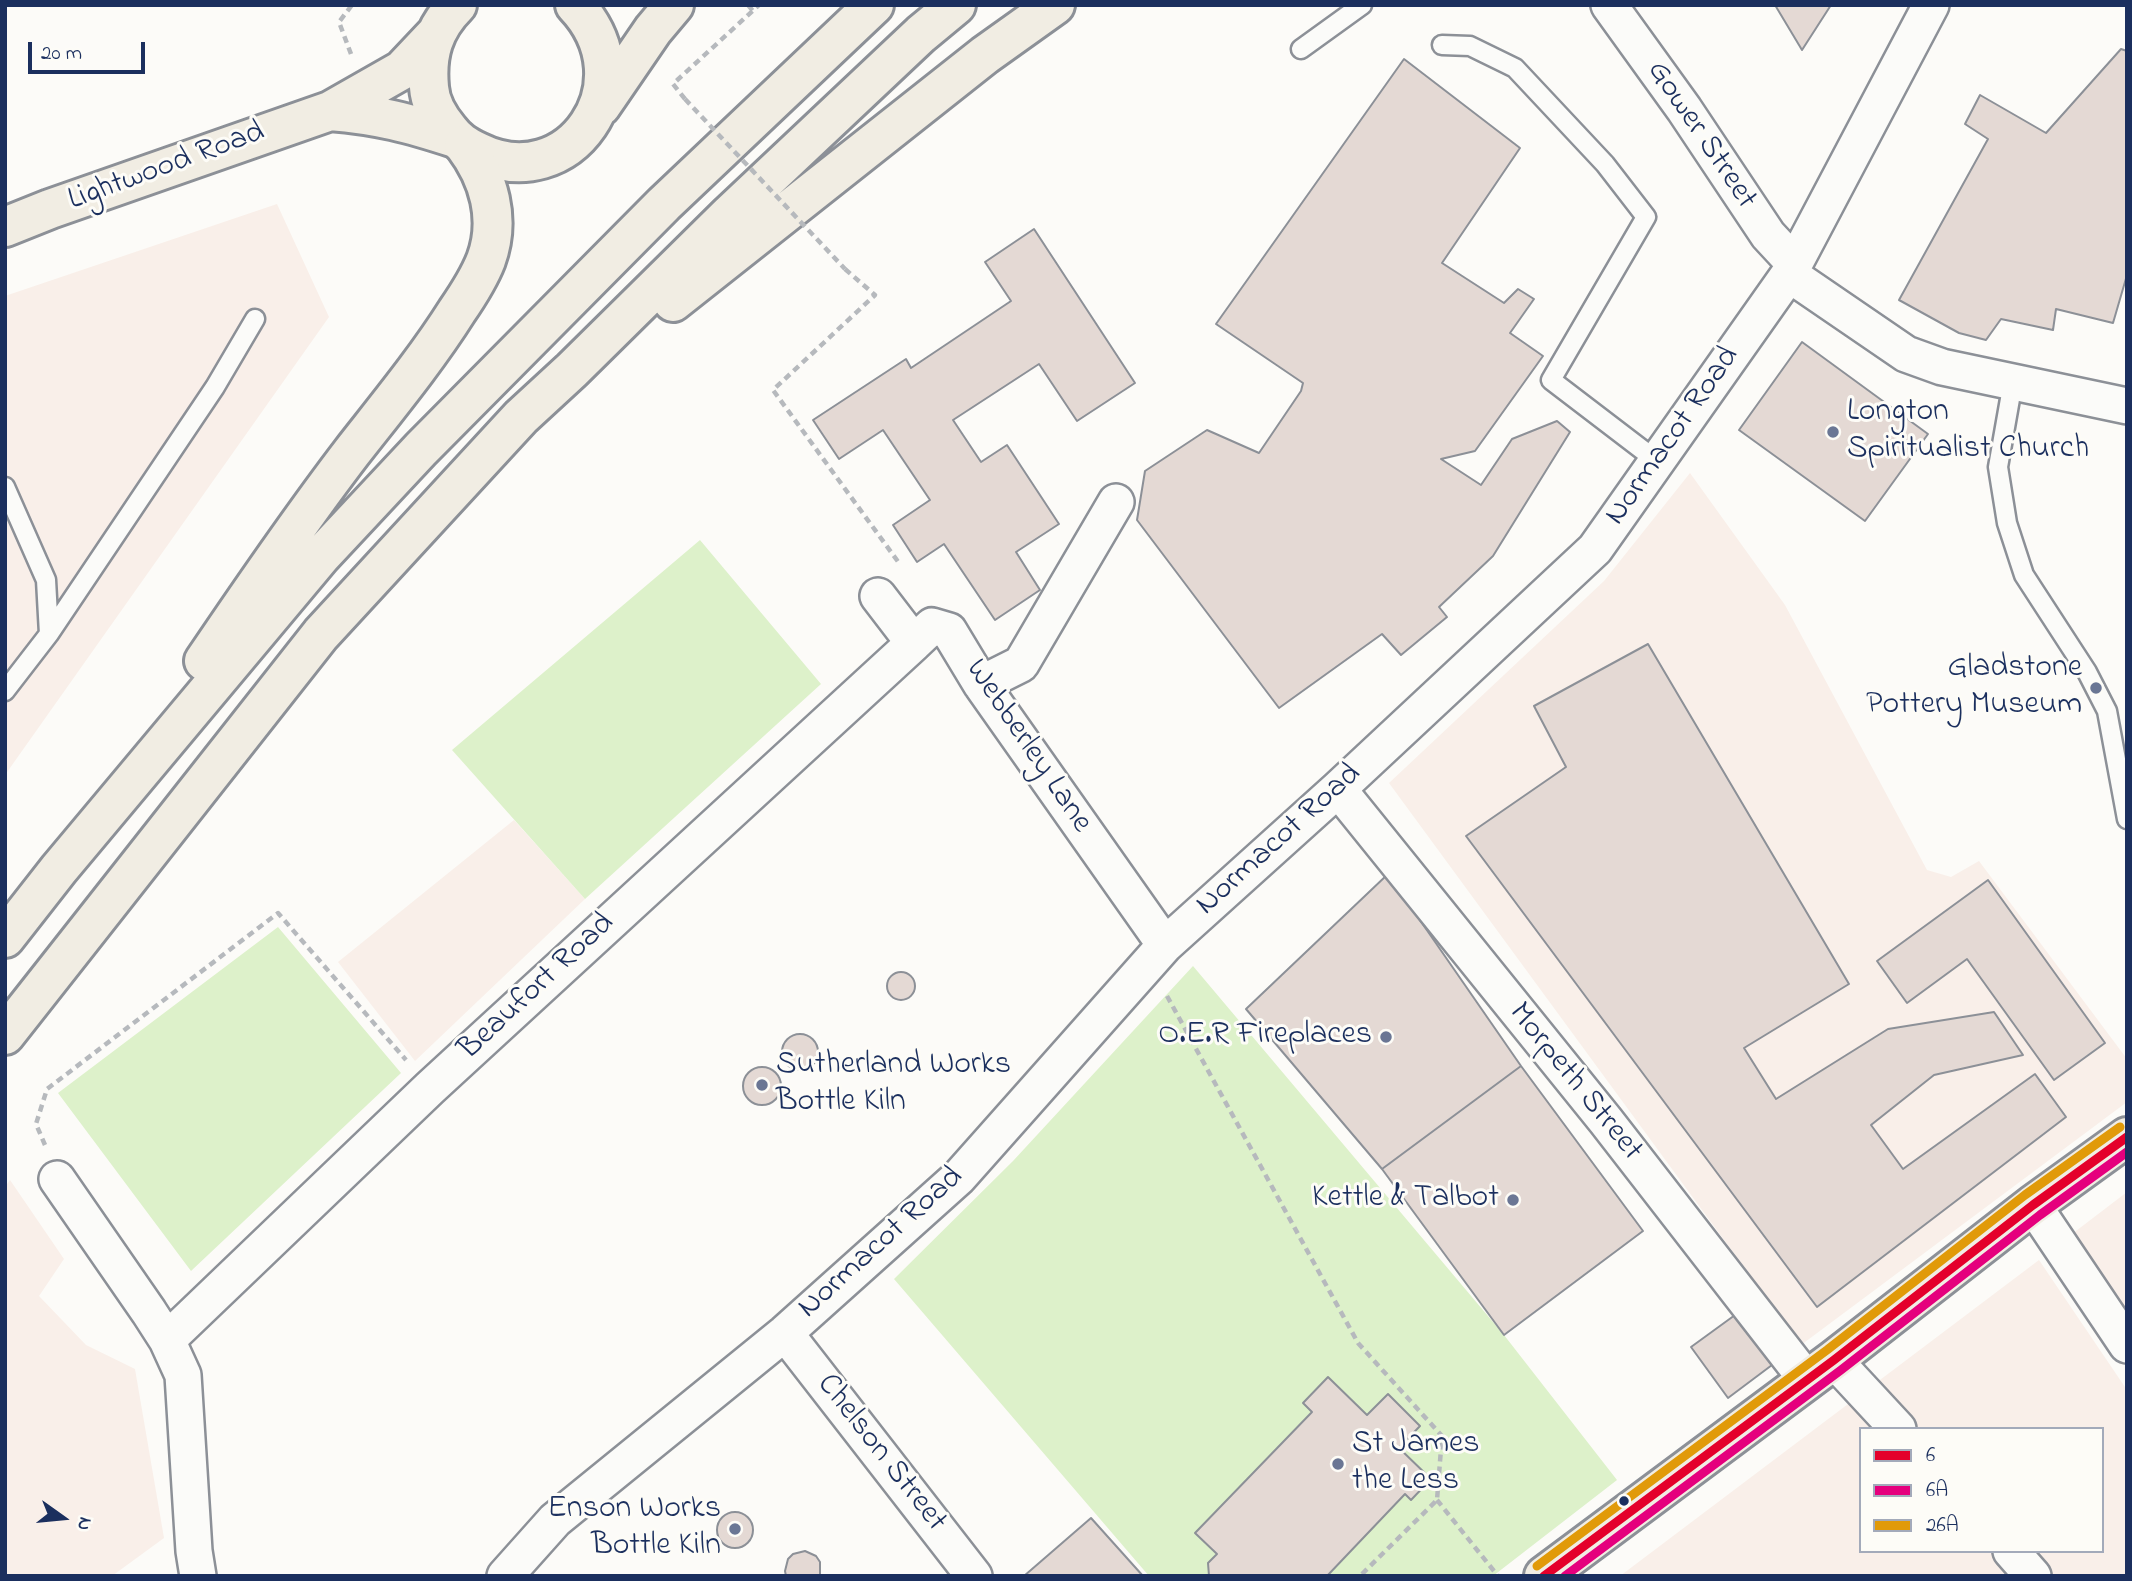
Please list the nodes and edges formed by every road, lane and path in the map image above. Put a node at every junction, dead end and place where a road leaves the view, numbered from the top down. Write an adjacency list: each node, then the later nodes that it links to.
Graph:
1 (352, 5): 16 (path)
2 (575, 5): 18 (main road)
3 (674, 5): 18 (main road)
4 (748, 5): 12 (path)
5 (759, 5): 12 (path)
6 (874, 5): 37 (main road)
7 (956, 5): 25 (main road)
8 (1055, 5): 25 (main road)
9 (1362, 5): 15 (lane)
10 (1609, 5): 21 (street, Gower Street)
11 (1931, 5): 21 (street, Normacot Road)
12 (753, 11): 29 (path, bridge)
13 (446, 20): 17 (main road, Lightwood Road); 19 (main road)
14 (1442, 45): 26 (lane)
15 (1301, 49)
16 (352, 57)
17 (330, 111): 19 (main road, Lightwood Road); 20 (main road, Lightwood Road)
18 (597, 111): 19 (main road, Lightwood Road)
19 (459, 142): 37 (main road)
20 (5, 227)
21 (1791, 268): 23 (street, Gower Street); 26 (street, Normacot Road)
22 (255, 319): 31 (lane)
23 (2013, 382): 24 (street, Gower Street); 36 (lane)
24 (2127, 405)
25 (483, 458): 40 (main road)
26 (1657, 461): 35 (street, Normacot Road)
27 (5, 487): 31 (lane)
28 (1116, 502): 33 (street)
29 (899, 564)
30 (878, 596): 32 (street)
31 (49, 634): 34 (lane)
32 (914, 643): 33 (street, Webberley Lane); 41 (street, Beaufort Road)
33 (982, 684): 39 (street, Webberley Lane)
34 (5, 691)
35 (1338, 789): 39 (street, Normacot Road); 48 (street, Morpeth Street)
36 (2127, 819)
37 (59, 869): 38 (main road)
38 (5, 938)
39 (1155, 956): 45 (street, Normacot Road); 50 (path)
40 (5, 1035)
41 (430, 1088): 43 (path); 46 (street, Beaufort Road)
42 (2127, 1137): 44 (main road)
43 (57, 1179): 46 (street)
44 (2033, 1205): 47 (street); 48 (main road)
45 (785, 1333): 54 (street, Normacot Road); 55 (street, Chelson Street)
46 (167, 1340): 53 (street)
47 (2127, 1345)
48 (1820, 1370): 49 (street, Morpeth Street); 52 (main road)
49 (1895, 1427)
50 (1437, 1500): 56 (path); 57 (path)
51 (2013, 1553): 58 (street)
52 (1562, 1571)
53 (198, 1576)
54 (505, 1576)
55 (974, 1576)
56 (1360, 1576)
57 (1498, 1576)
58 (2033, 1576)

